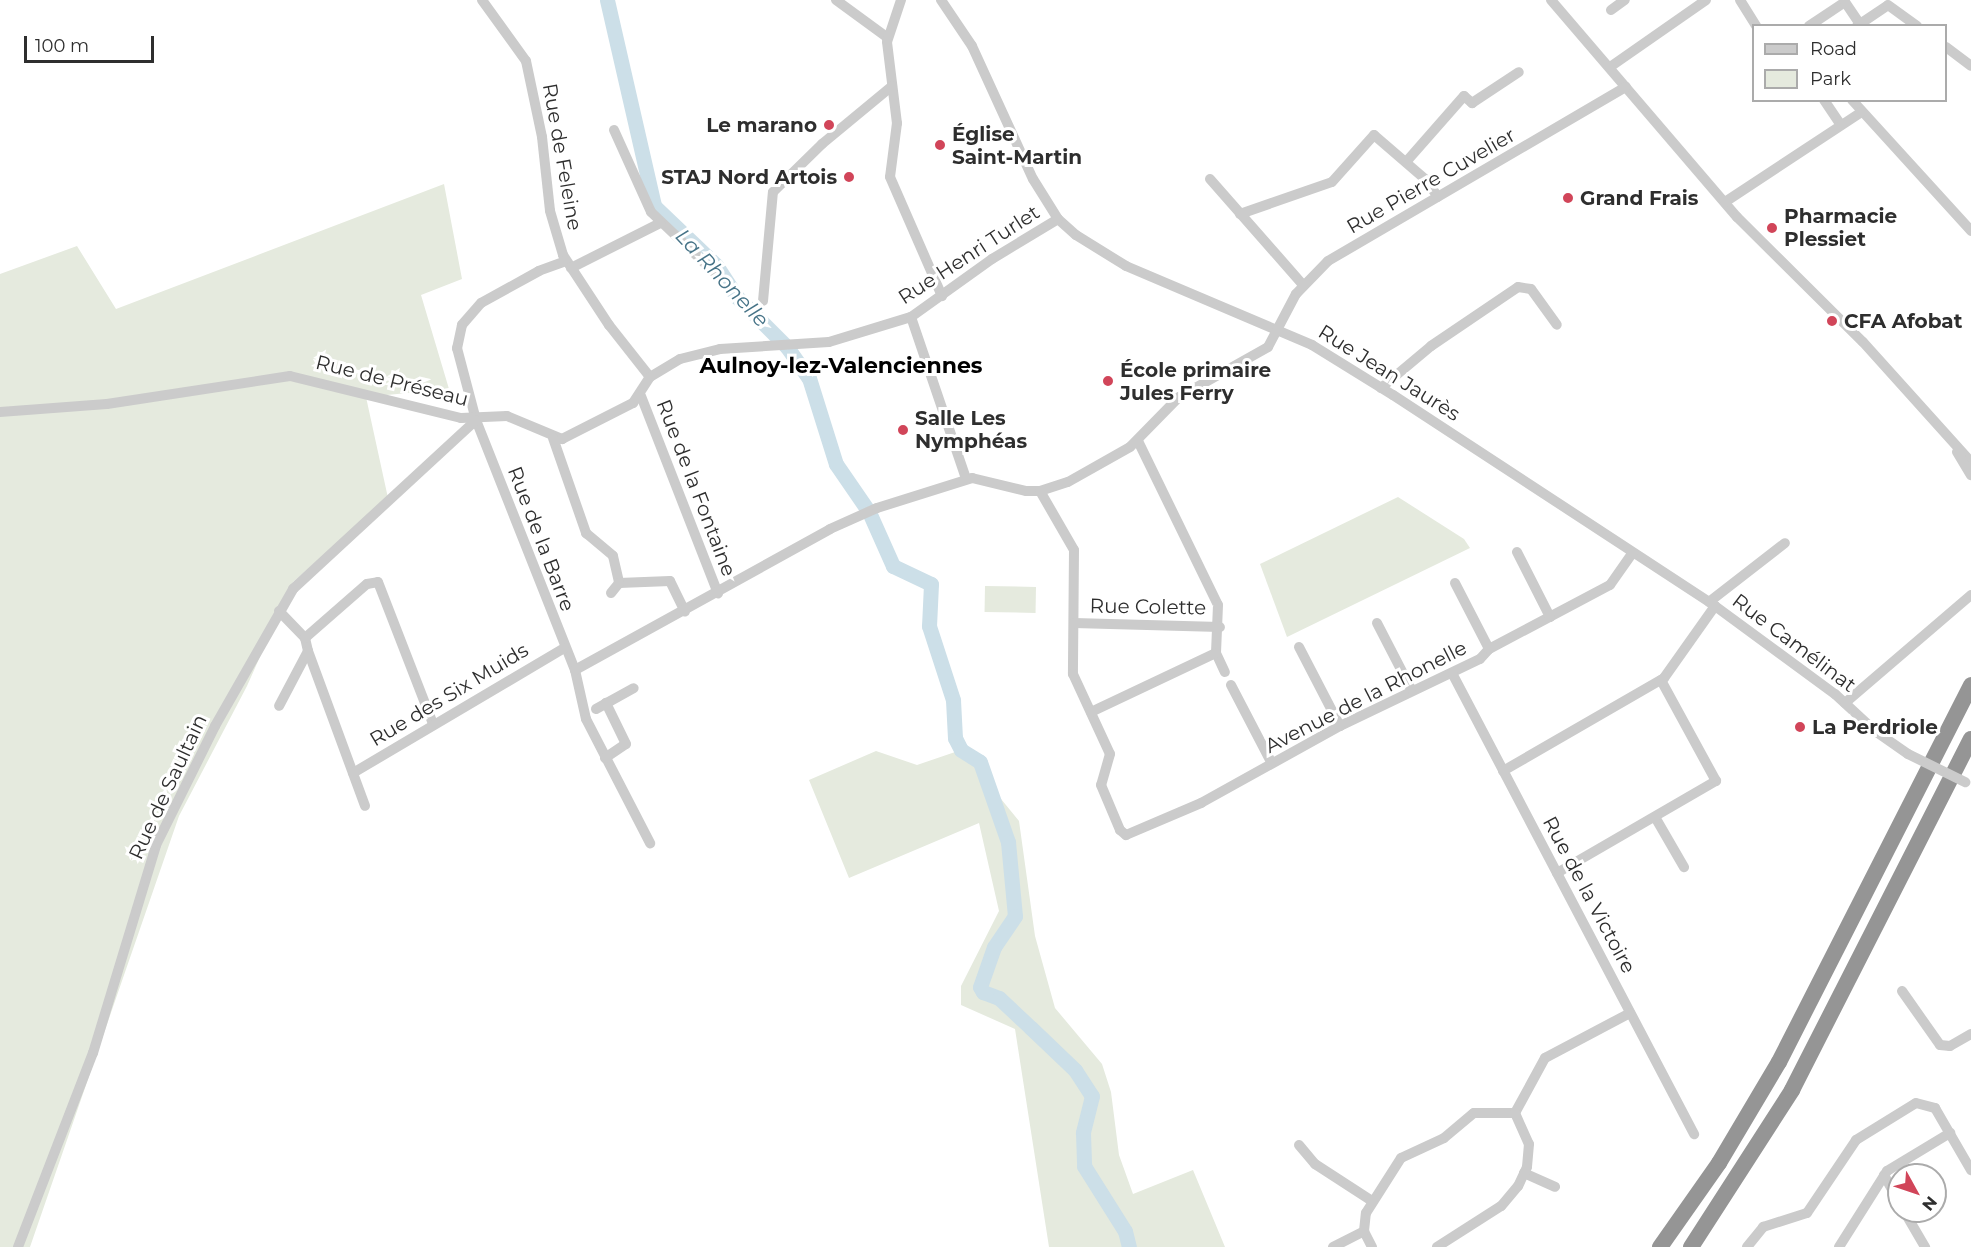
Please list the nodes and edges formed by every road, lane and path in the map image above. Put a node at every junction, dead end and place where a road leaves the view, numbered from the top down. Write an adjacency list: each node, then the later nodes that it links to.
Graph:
1 (482, 0): 35 (street, Rue de Feleine)
2 (836, 0): 15 (street)
3 (901, 0): 15 (street)
4 (941, 0): 32 (street)
5 (1551, 0): 18 (street)
6 (1625, 0): 9 (street)
7 (1706, 0): 18 (street)
8 (1740, 0): 10 (street)
9 (1611, 10)
10 (1755, 24)
11 (1812, 24): 12 (street)
12 (1858, 24)
13 (1860, 24): 14 (street)
14 (1914, 24)
15 (888, 38): 20 (street)
16 (1947, 48): 17 (street)
17 (1971, 66)
18 (1610, 67): 21 (street)
19 (1519, 72): 27 (street)
20 (892, 86): 38 (street); 39 (street)
21 (1626, 87): 29 (street, Rue Pierre Cuvelier); 30 (street)
22 (1825, 102): 25 (street)
23 (1852, 102): 24 (street)
24 (1860, 113): 25 (street); 34 (street)
25 (1841, 125): 30 (street)
26 (614, 130): 33 (street)
27 (1406, 162): 29 (street); 31 (street)
28 (1210, 180): 31 (street)
29 (1438, 197): 37 (street, Rue Pierre Cuvelier)
30 (1725, 202): 50 (street)
31 (1240, 214): 37 (street)
32 (1058, 219): 38 (street, Rue Henri Turlet); 42 (street, Rue Jean Jaurès)
33 (660, 223): 35 (street); 36 (street)
34 (1971, 231)
35 (568, 265): 43 (street, Rue de Feleine); 47 (street)
36 (713, 271)
37 (1302, 285): 42 (street, Rue Pierre Cuvelier)
38 (942, 296): 40 (street, Rue Henri Turlet)
39 (764, 301)
40 (911, 317): 43 (street, Rue Henri Turlet); 53 (street)
41 (1557, 325): 44 (street)
42 (1278, 330): 44 (street, Rue Jean Jaurès); 49 (street, Rue Pierre Cuvelier)
43 (650, 377): 45 (street)
44 (1380, 388): 57 (street, Rue Jean Jaurès)
45 (641, 396): 48 (street); 62 (street, Rue de la Fontaine)
46 (0, 412): 47 (street, Rue de Préseau)
47 (476, 420): 48 (street, Rue de Préseau); 65 (street, Rue de Saultain); 73 (street, Rue de la Barre)
48 (553, 438): 58 (street)
49 (1138, 441): 54 (street, Rue Pierre Cuvelier); 70 (street)
50 (1953, 442): 51 (street); 52 (street)
51 (1971, 462)
52 (1971, 475)
53 (966, 479): 54 (street); 62 (street)
54 (1040, 491): 68 (street)
55 (1785, 543): 64 (street)
56 (1517, 552): 67 (street)
57 (1632, 553): 60 (street, Rue Jean Jaurès); 67 (street, Avenue de la Rhonelle)
58 (619, 583): 61 (street); 66 (street)
59 (1455, 583): 74 (street)
60 (1685, 586): 64 (street, Rue Camélinat)
61 (611, 593)
62 (718, 593): 66 (street)
63 (1971, 595): 85 (street)
64 (1712, 604): 80 (street); 85 (street, Rue Camélinat)
65 (279, 611): 71 (street); 117 (street, Rue de Saultain)
66 (685, 612): 77 (street)
67 (1550, 617): 74 (street, Avenue de la Rhonelle)
68 (1074, 623): 70 (street, Rue Colette); 87 (street)
69 (1377, 623): 84 (street)
70 (1220, 627): 76 (street)
71 (305, 639): 75 (street); 88 (street)
72 (1299, 647): 89 (street)
73 (564, 648): 77 (street, Rue de la Barre); 88 (street, Rue des Six Muids)
74 (1489, 649): 79 (street, Avenue de la Rhonelle)
75 (308, 651): 86 (street); 94 (street)
76 (1216, 653): 78 (street); 87 (street)
77 (574, 670): 91 (street, Rue de la Barre)
78 (1225, 672)
79 (1452, 673): 84 (street, Avenue de la Rhonelle); 93 (street, Rue de la Victoire)
80 (1661, 680): 93 (street); 97 (street)
81 (1231, 685): 92 (street)
82 (1971, 685): 120 (highway)
83 (634, 688): 91 (street)
84 (1411, 689): 89 (street, Avenue de la Rhonelle)
85 (1845, 703): 95 (street, Rue Camélinat, bridge)
86 (279, 706)
87 (1090, 712): 92 (street, Avenue de la Rhonelle)
88 (433, 724): 94 (street, Rue des Six Muids)
89 (1340, 726): 92 (street, Avenue de la Rhonelle)
90 (1971, 739): 121 (highway)
91 (604, 758): 98 (street, Rue de la Barre)
92 (1270, 762)
93 (1503, 771): 100 (street, Rue de la Victoire)
94 (353, 773): 96 (street)
95 (1968, 783)
96 (365, 806)
97 (1655, 817): 99 (street); 100 (street)
98 (650, 843)
99 (1684, 867)
100 (1557, 873): 102 (street, Rue de la Victoire)
101 (1902, 991): 103 (street)
102 (1630, 1013): 104 (street); 106 (street, Rue de la Victoire)
103 (1971, 1034)
104 (1515, 1113): 109 (street); 113 (street)
105 (1950, 1133): 108 (street); 110 (street); 122 (street)
106 (1694, 1134)
107 (1299, 1144): 113 (street)
108 (1971, 1170)
109 (1524, 1173): 112 (street); 116 (street)
110 (1884, 1175): 111 (street); 123 (street)
111 (1887, 1180)
112 (1556, 1187)
113 (1372, 1201): 115 (street)
114 (1911, 1223): 124 (street)
115 (1364, 1231): 118 (street); 119 (street)
116 (1446, 1245)
117 (18, 1247)
118 (1333, 1247)
119 (1372, 1247)
120 (1660, 1247)
121 (1690, 1247)
122 (1747, 1247)
123 (1839, 1247)
124 (1925, 1247)

